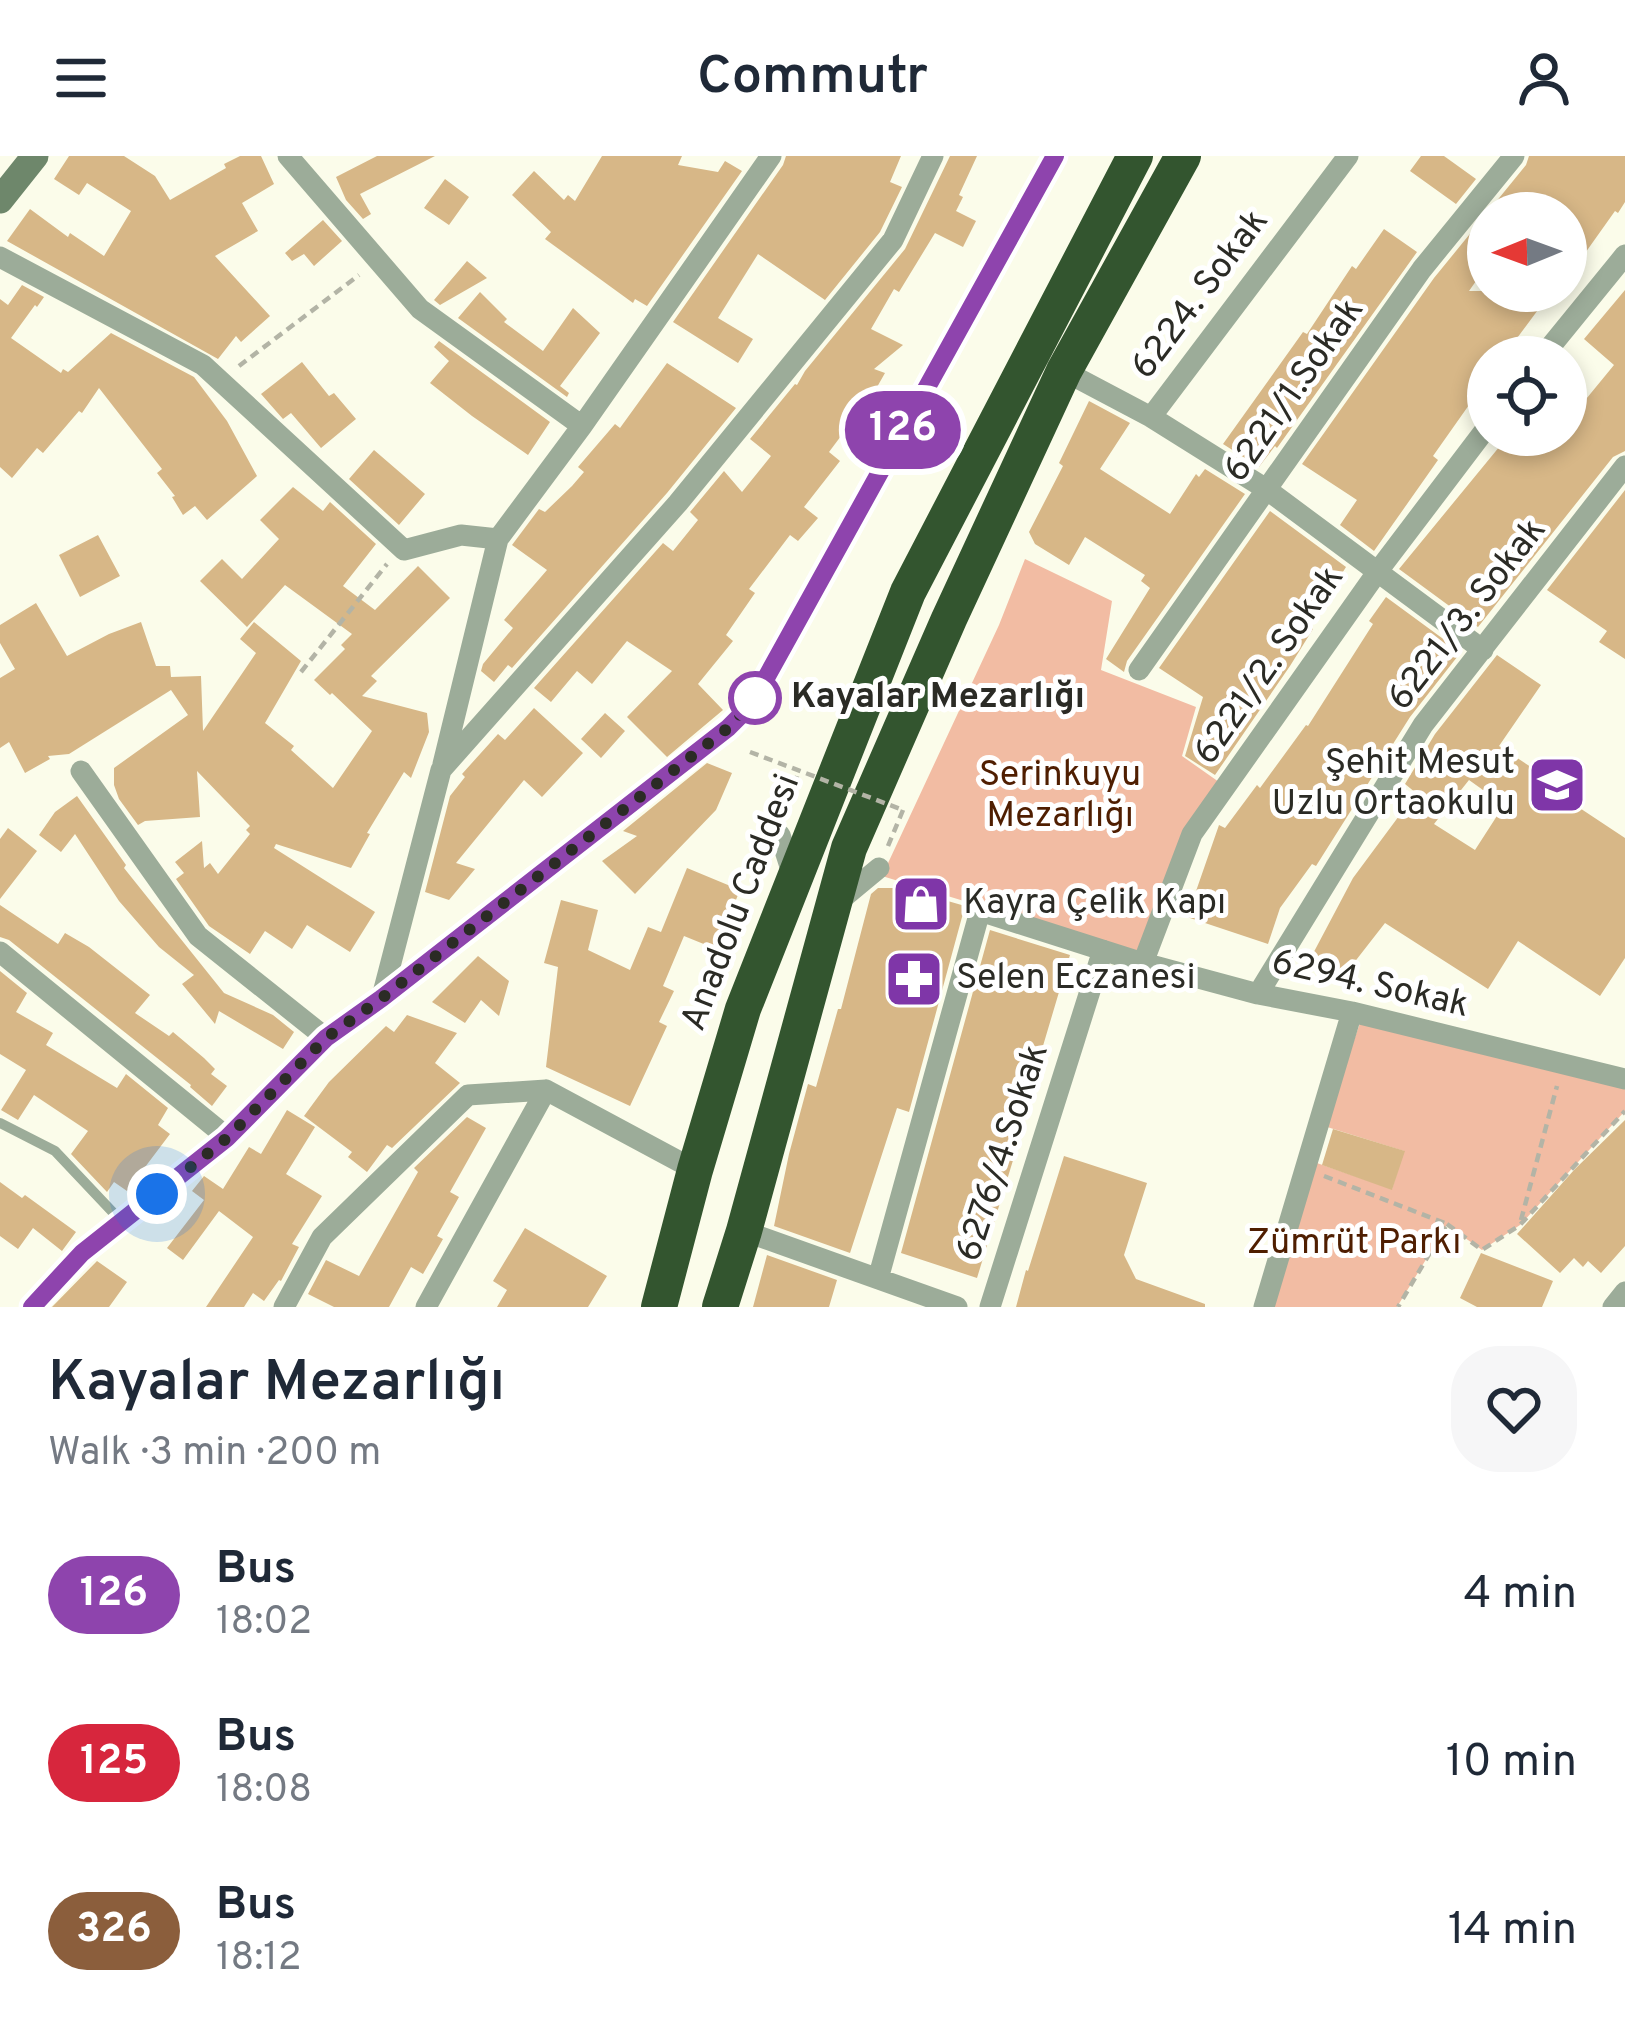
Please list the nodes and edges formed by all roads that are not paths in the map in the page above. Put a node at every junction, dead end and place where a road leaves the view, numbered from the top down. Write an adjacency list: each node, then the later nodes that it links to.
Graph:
1 (35, 156): 10 (street)
2 (288, 156): 16 (street)
3 (933, 156): 24 (street)
4 (1055, 156): 34 (street)
5 (1135, 156): 28 (highway, Anadolu Caddesi)
6 (1183, 156): 14 (highway)
7 (1348, 156): 15 (street, 6224. Sokak)
8 (1514, 156): 19 (street, 6221/1.Sokak)
9 (764, 159): 16 (street)
10 (0, 200)
11 (1625, 255): 13 (street)
12 (0, 257): 20 (street)
13 (1559, 336)
14 (1064, 371): 15 (street); 29 (highway)
15 (1151, 416): 19 (street)
16 (582, 426): 20 (street)
17 (1467, 454): 21 (street, 6221/2. Sokak)
18 (1625, 466): 22 (street, 6221/3. Sokak)
19 (1266, 489): 21 (street); 23 (street, 6221/1.Sokak)
20 (498, 539): 24 (street)
21 (1378, 571): 22 (street); 32 (street, 6221/2. Sokak)
22 (1483, 650): 33 (street, 6221/3. Sokak)
23 (1139, 670)
24 (442, 770): 34 (street)
25 (81, 771): 36 (street)
26 (780, 835): 28 (street)
27 (879, 868): 29 (street)
28 (794, 879): 41 (highway, Anadolu Caddesi)
29 (831, 908): 43 (highway)
30 (1103, 950): 32 (street, 6294. Sokak); 44 (street, 6294. Sokak); 52 (street, 6276/4.Sokak)
31 (0, 952): 40 (street)
32 (1142, 963): 33 (street, 6294. Sokak)
33 (1258, 994): 35 (street, 6294. Sokak)
34 (382, 998): 36 (street)
35 (1352, 1012): 37 (street, 6294. Sokak); 53 (street)
36 (326, 1038): 40 (street)
37 (1625, 1078)
38 (546, 1090): 41 (street); 47 (street); 48 (street)
39 (0, 1123): 42 (lane)
40 (227, 1138): 42 (street)
41 (695, 1170): 49 (highway, Anadolu Caddesi)
42 (122, 1222): 46 (street)
43 (744, 1231): 44 (street); 50 (highway)
44 (878, 1279): 51 (street)
45 (1625, 1292): 54 (street)
46 (32, 1307)
47 (284, 1307)
48 (426, 1307)
49 (659, 1307)
50 (720, 1307)
51 (957, 1307)
52 (990, 1307)
53 (1264, 1307)
54 (1613, 1307)

